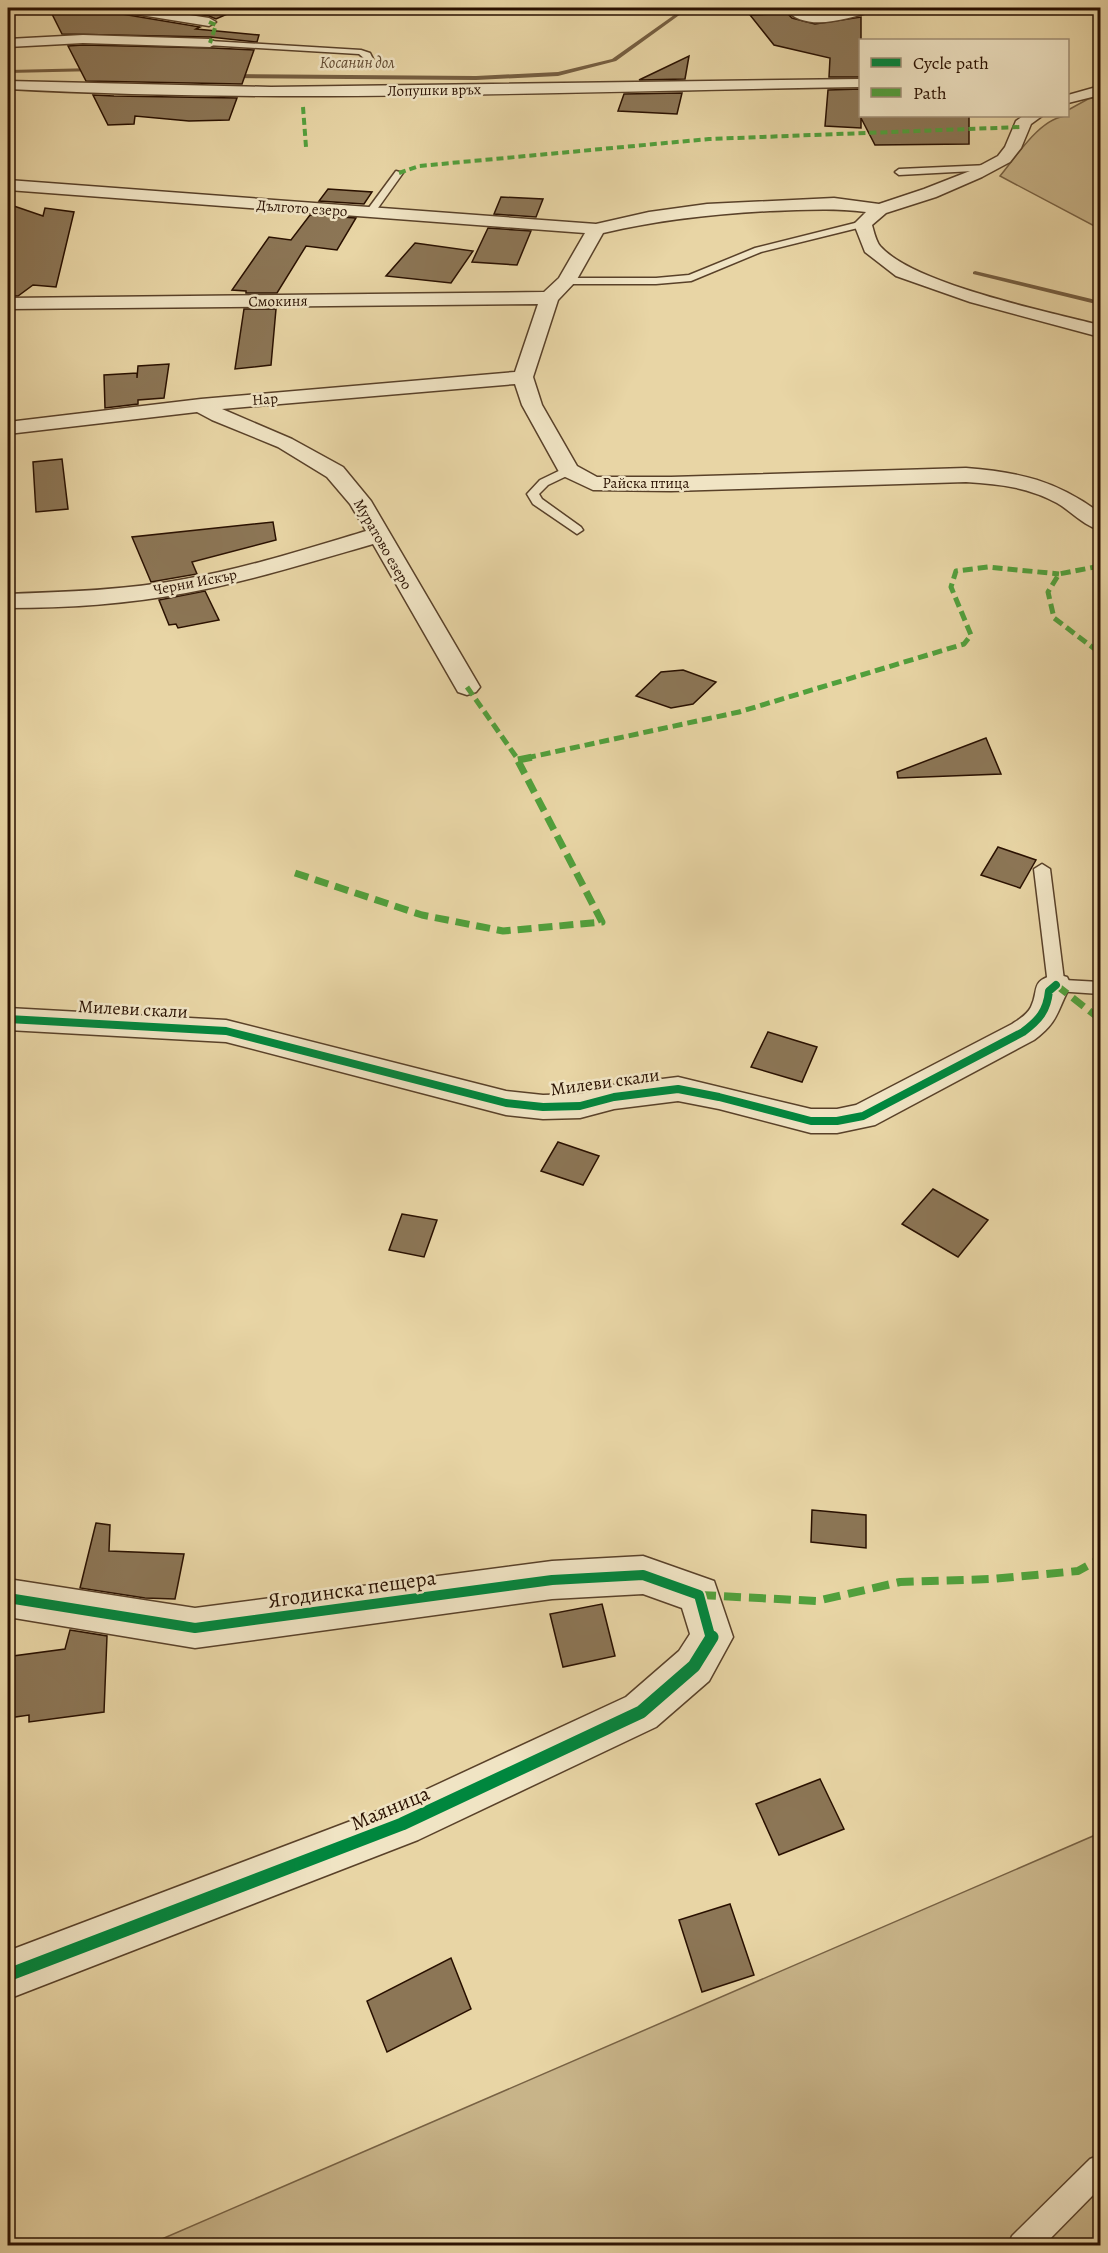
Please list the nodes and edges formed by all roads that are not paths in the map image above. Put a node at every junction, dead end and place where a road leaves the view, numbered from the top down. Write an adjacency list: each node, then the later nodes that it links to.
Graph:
1 (122, 8): 4 (street)
2 (791, 8): 3 (street)
3 (868, 8)
4 (209, 22)
5 (8, 43): 6 (street)
6 (210, 44): 7 (lane)
7 (366, 66)
8 (859, 83): 9 (street, Лопушки връх)
9 (8, 84)
10 (1101, 91): 11 (street)
11 (1069, 99)
12 (1032, 117): 13 (street)
13 (989, 168): 14 (lane); 17 (street)
14 (898, 172)
15 (399, 173): 18 (lane)
16 (8, 185): 18 (street, Дългото езеро)
17 (880, 209): 19 (street); 20 (street)
18 (370, 213): 20 (street, Дългото езеро)
19 (863, 224): 21 (lane); 24 (street)
20 (596, 229): 21 (street)
21 (567, 281): 22 (street)
22 (549, 298): 23 (street, Смокиня); 25 (street)
23 (8, 303)
24 (1101, 331)
25 (523, 377): 26 (street, Нар); 28 (street)
26 (201, 405): 27 (street, Нар); 31 (street, Муратово езеро)
27 (8, 428)
28 (569, 470): 29 (street, Райска птица); 30 (lane)
29 (1101, 523)
30 (577, 530)
31 (378, 535): 32 (street, Черни Искър); 33 (street, Муратово езеро)
32 (8, 601)
33 (467, 687)
34 (1042, 870): 35 (lane, Милеви скали)
35 (1056, 985): 36 (lane); 37 (street, Милеви скали)
36 (1101, 987)
37 (8, 1019)
38 (699, 1595): 39 (street, Ягодинска пещера); 40 (street, Маяница)
39 (8, 1598)
40 (8, 1975)
41 (1101, 2169): 42 (lane)
42 (1022, 2246)

